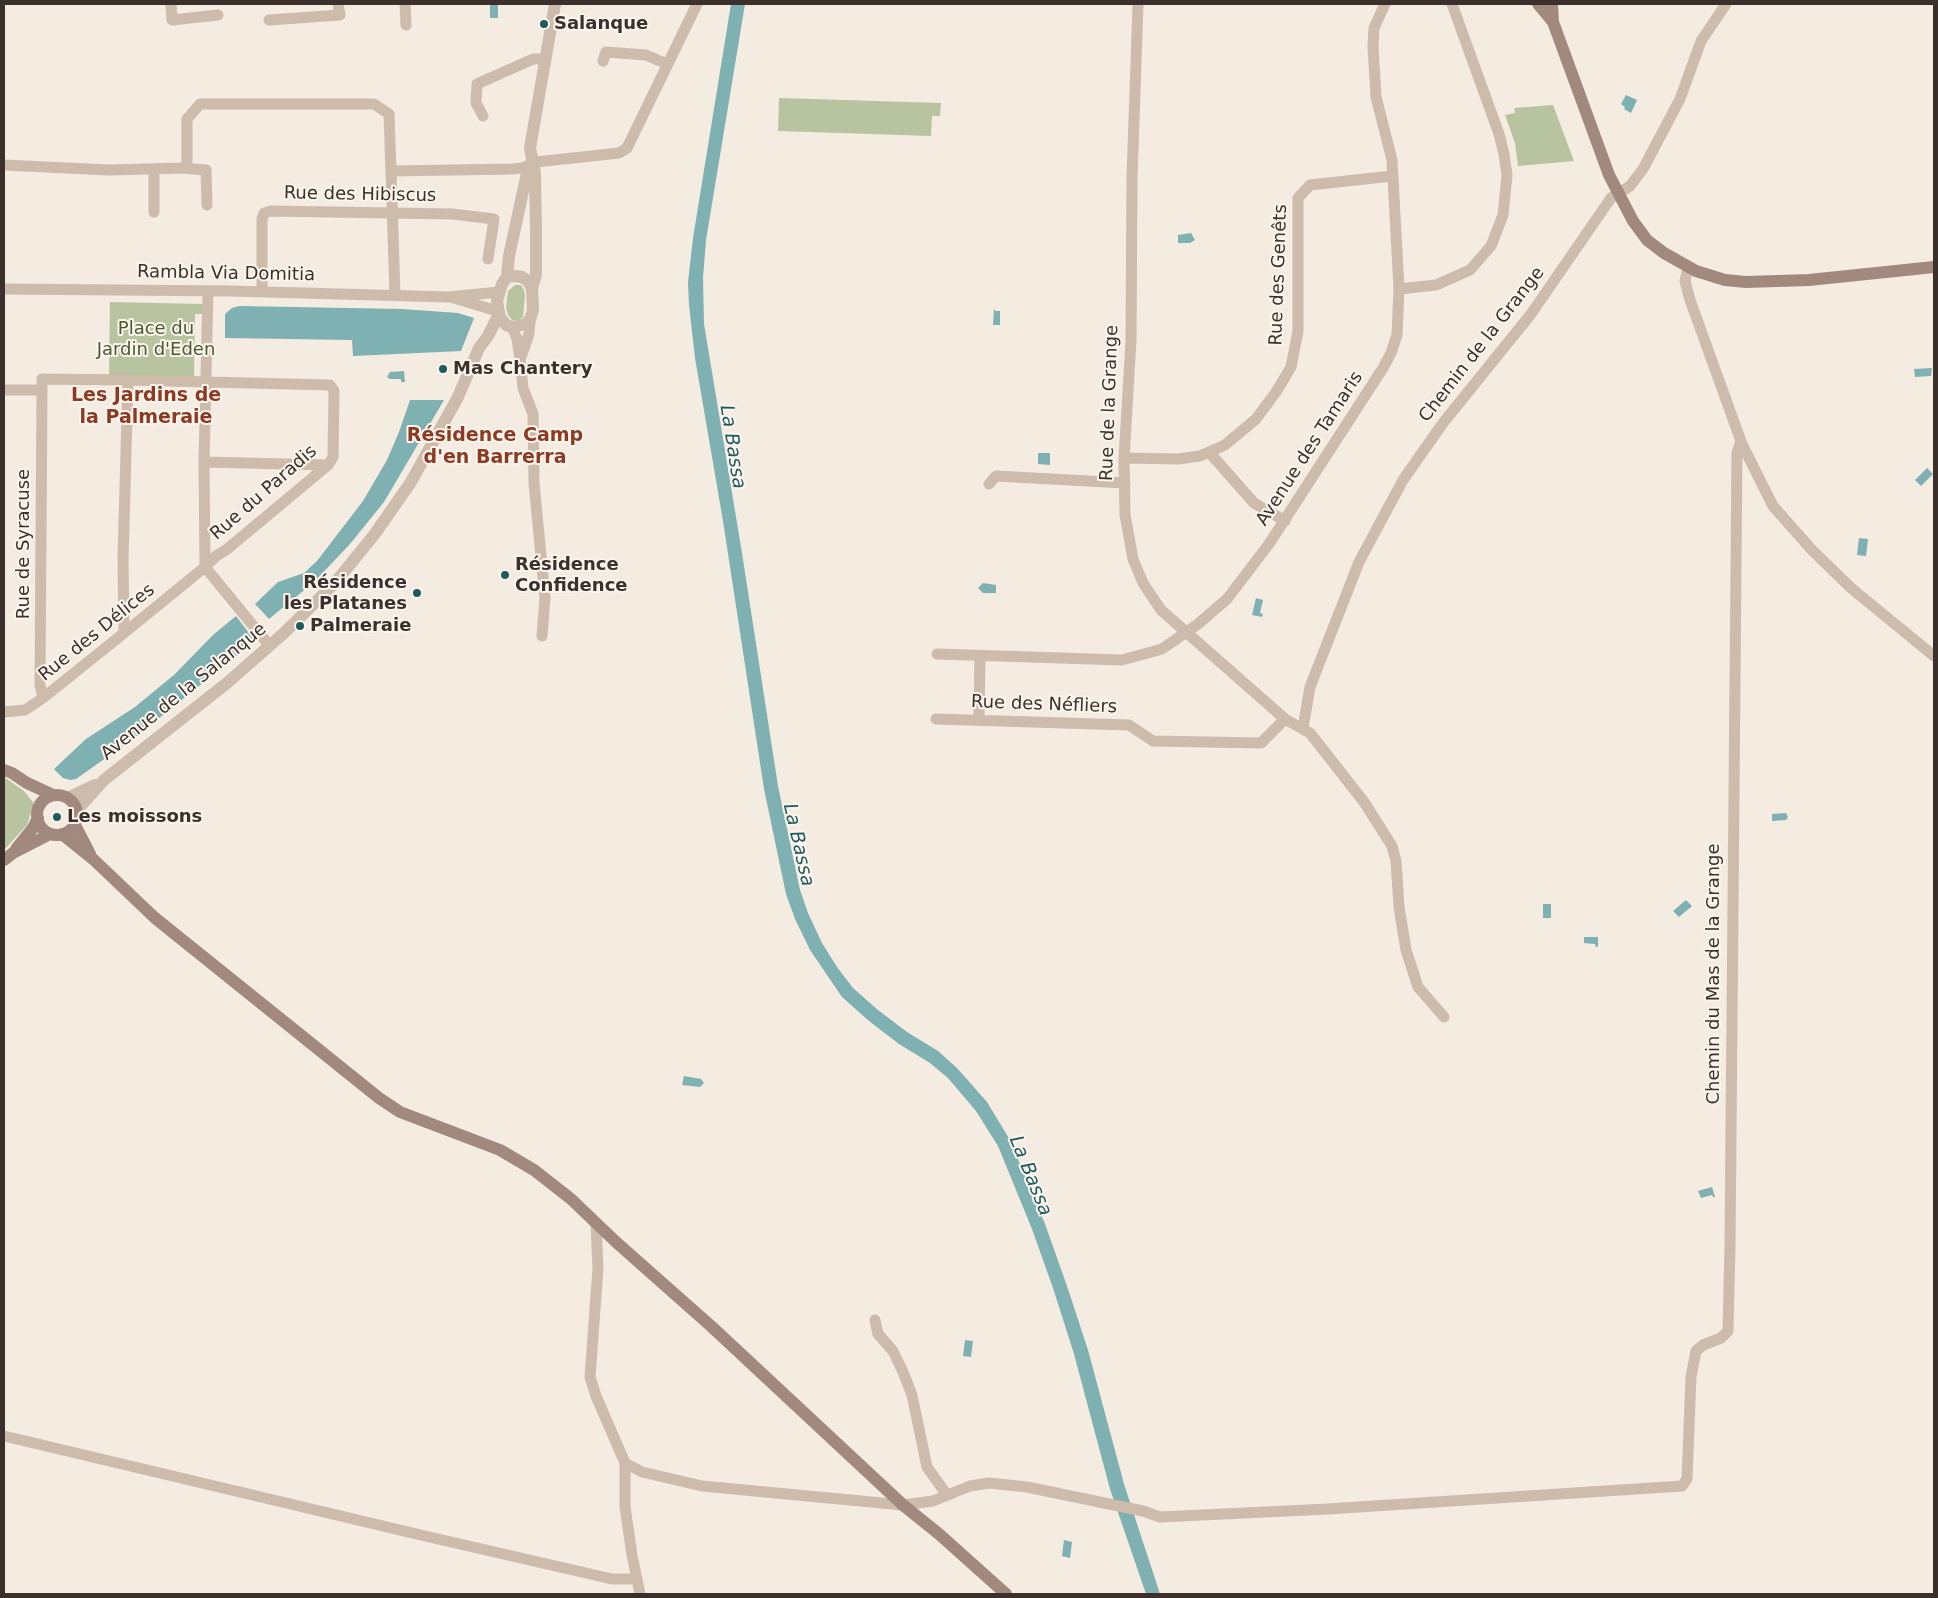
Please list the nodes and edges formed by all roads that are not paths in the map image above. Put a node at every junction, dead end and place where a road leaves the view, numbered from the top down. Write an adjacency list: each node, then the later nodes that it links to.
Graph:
1 (171, 4): 12 (street)
2 (338, 4): 13 (street)
3 (405, 4): 15 (street)
4 (555, 4): 16 (street)
5 (697, 4): 18 (street)
6 (1138, 4): 53 (street, Rue de la Grange)
7 (1385, 4): 25 (street, Avenue des Tamaris)
8 (1452, 4): 38 (street)
9 (1538, 4): 14 (main road)
10 (1552, 4): 14 (main road)
11 (1726, 4): 26 (street, Chemin de la Grange)
12 (218, 15)
13 (268, 20)
14 (1553, 22): 26 (main road)
15 (406, 25)
16 (544, 58): 19 (street); 20 (street)
17 (602, 61): 18 (street)
18 (668, 64): 20 (street)
19 (483, 116)
20 (532, 163): 24 (street); 30 (street); 31 (street)
21 (4, 165): 23 (street)
22 (183, 168): 23 (street); 24 (street); 27 (street)
23 (154, 169): 28 (street)
24 (391, 171): 29 (street)
25 (1392, 176): 38 (street, Avenue des Tamaris); 52 (street, Rue des Genêts)
26 (1619, 194): 34 (main road); 72 (street, Chemin de la Grange)
27 (207, 205)
28 (154, 212)
29 (392, 213): 32 (street, Rue des Hibiscus); 40 (street, Rue des Hibiscus); 42 (street)
30 (517, 226): 31 (street); 35 (street)
31 (536, 227): 36 (street)
32 (488, 259)
33 (1934, 267): 34 (main road)
34 (1688, 268): 51 (street)
35 (507, 277): 36 (street); 41 (street)
36 (532, 288): 45 (street)
37 (4, 289): 39 (street, Rambla Via Domitia)
38 (1399, 289): 58 (street, Avenue des Tamaris)
39 (208, 292): 40 (street, Rambla Via Domitia); 48 (street)
40 (262, 292): 42 (street, Rambla Via Domitia)
41 (499, 292): 43 (street, Rambla Via Domitia); 44 (street)
42 (395, 295): 43 (street, Rambla Via Domitia)
43 (448, 297): 44 (street, Rambla Via Domitia)
44 (503, 319): 45 (street); 46 (street); 63 (street, Avenue de la Salanque)
45 (530, 320): 46 (street)
46 (520, 359): 62 (street)
47 (128, 380): 48 (street); 50 (street); 60 (street)
48 (206, 382): 54 (street); 55 (street, Rue du Paradis)
49 (4, 390): 50 (street)
50 (42, 390): 67 (street, Rue de Syracuse)
51 (1742, 444): 66 (street); 90 (street, Chemin du Mas de la Grange)
52 (1209, 452): 53 (street, Rue des Genêts); 58 (street)
53 (1124, 458): 56 (street, Rue de la Grange)
54 (204, 462): 55 (street); 59 (street)
55 (328, 465): 59 (street, Rue du Paradis)
56 (1124, 483): 57 (street); 61 (street, Rue de la Grange)
57 (990, 484)
58 (1284, 521): 61 (street, Avenue des Tamaris)
59 (205, 567): 60 (street, Rue des Délices); 63 (street)
60 (124, 633): 67 (street, Rue des Délices)
61 (1186, 633): 65 (street, Avenue des Tamaris); 70 (street, Rue de la Grange)
62 (542, 636)
63 (269, 645): 74 (street, Avenue de la Salanque)
64 (937, 654): 65 (street, Avenue des Tamaris)
65 (980, 656): 71 (street)
66 (1934, 656)
67 (43, 698): 68 (street, Rue des Délices)
68 (4, 712)
69 (936, 718): 71 (street, Rue des Néfliers)
70 (1285, 719): 71 (street, Rue des Néfliers); 72 (street, Rue de la Grange)
71 (979, 720)
72 (1303, 728): 85 (street, Rue de la Grange)
73 (4, 770): 75 (main road)
74 (104, 780): 77 (street, Avenue de la Salanque); 79 (street, Avenue de la Salanque)
75 (27, 783): 76 (main road); 78 (main road)
76 (53, 795): 77 (main road); 78 (main road)
77 (68, 798): 79 (main road)
78 (42, 803): 80 (main road)
79 (77, 810): 81 (main road)
80 (38, 818): 82 (main road); 83 (main road)
81 (75, 825): 82 (main road); 84 (main road)
82 (56, 834): 83 (main road); 84 (main road)
83 (8, 857)
84 (93, 859): 86 (main road)
85 (1444, 1017)
86 (596, 1223): 89 (street); 91 (main road)
87 (875, 1320): 90 (street)
88 (4, 1436): 92 (street)
89 (625, 1463): 91 (street); 92 (street)
90 (947, 1495): 91 (street)
91 (903, 1505): 94 (main road)
92 (636, 1579): 93 (street)
93 (640, 1594)
94 (1006, 1594)

